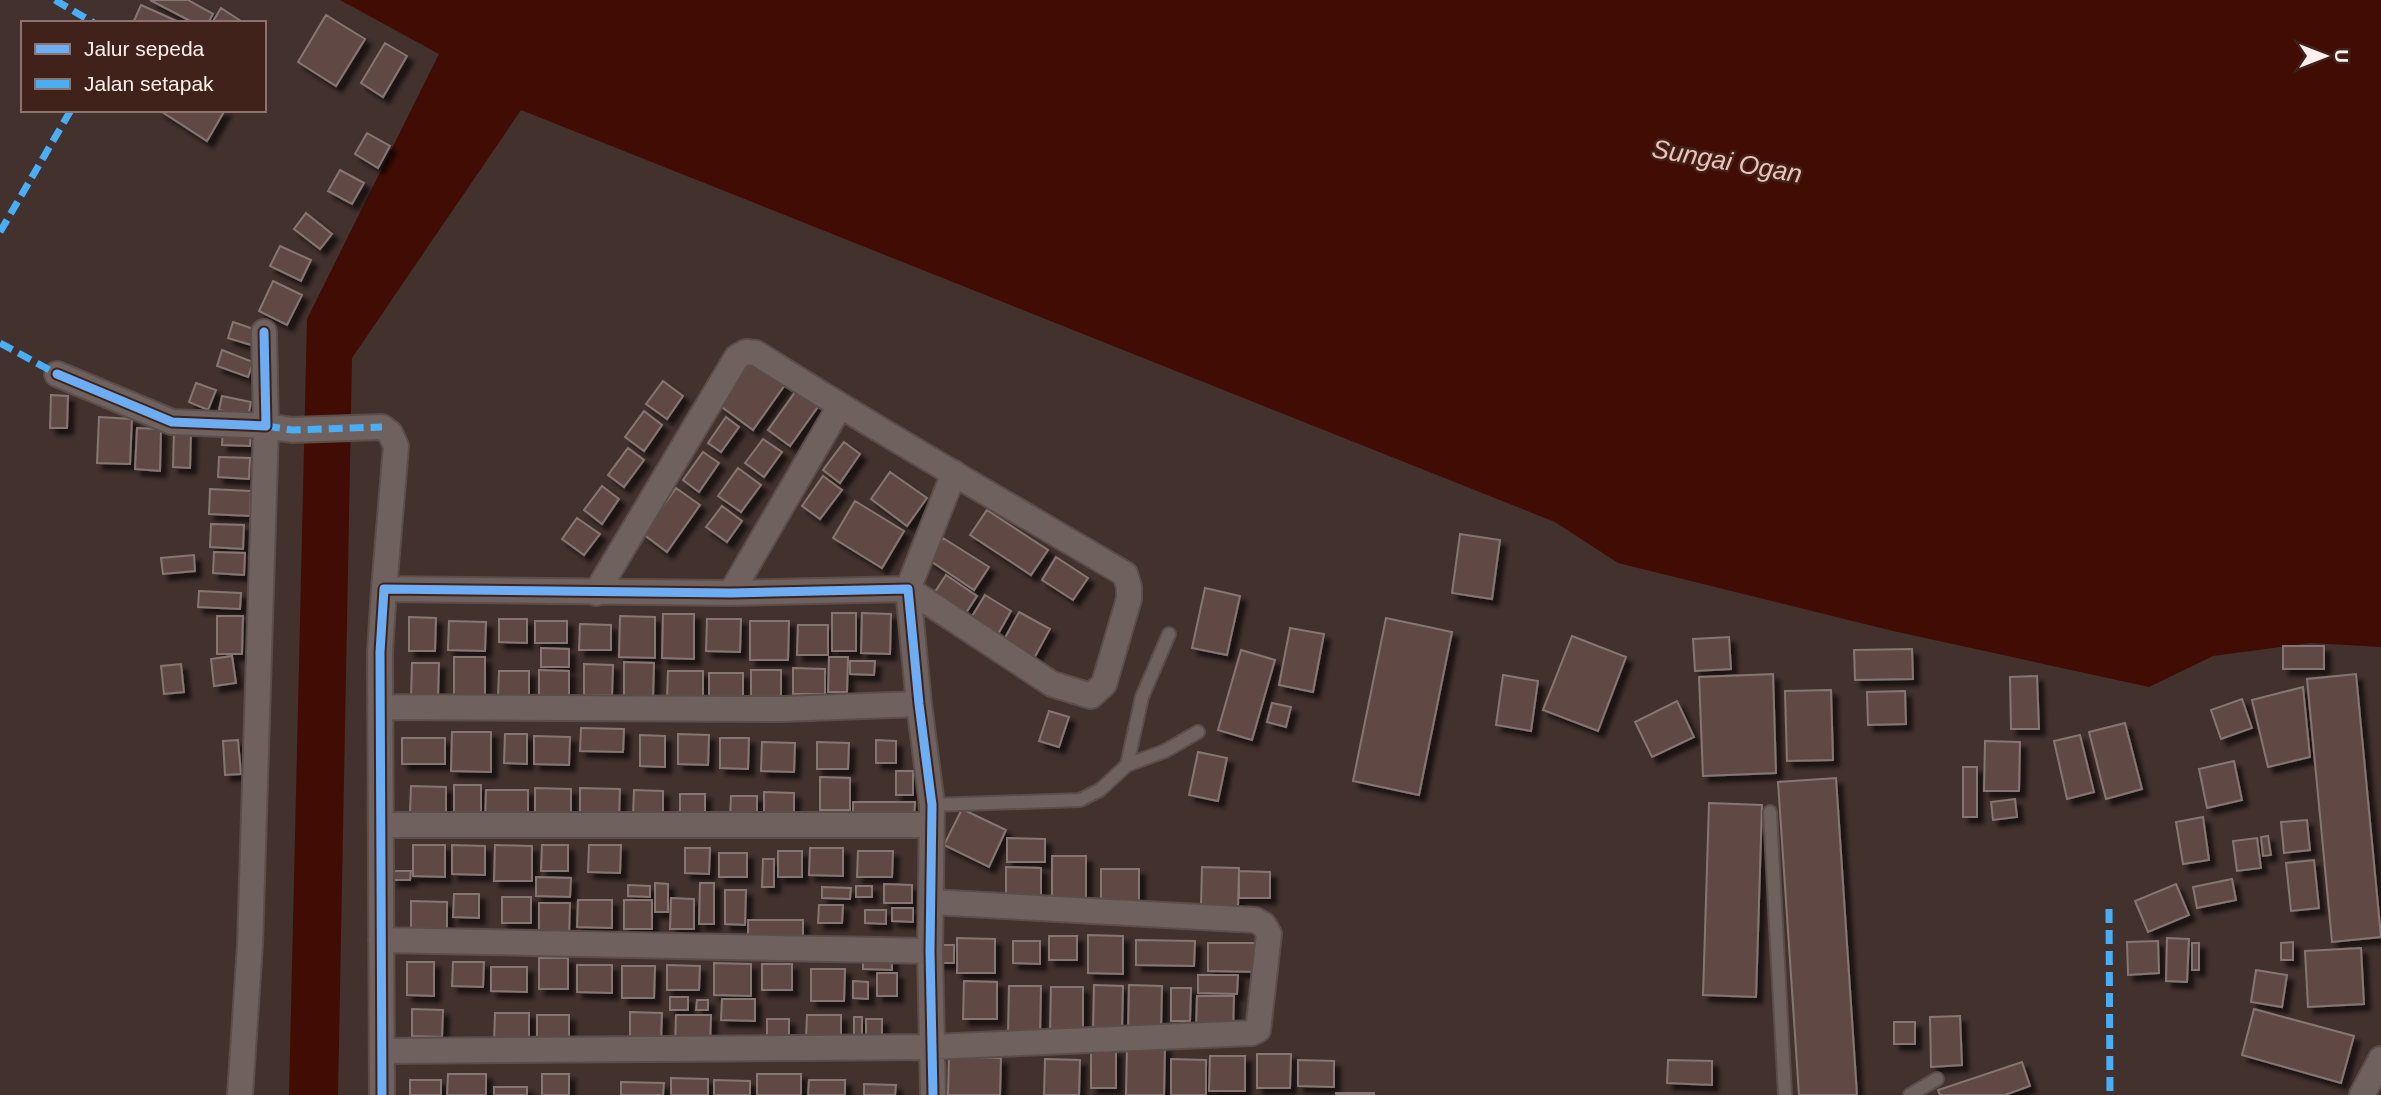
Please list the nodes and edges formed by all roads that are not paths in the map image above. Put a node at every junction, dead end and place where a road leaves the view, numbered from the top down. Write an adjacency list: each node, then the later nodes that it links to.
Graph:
1 (264, 332): 4 (street)
2 (57, 374): 4 (street)
3 (840, 406): 5 (street); 8 (street); 9 (street)
4 (266, 426): 6 (street); 25 (street)
5 (954, 473): 7 (street); 7 (street)
6 (384, 589): 8 (street); 12 (street)
7 (908, 589): 9 (street); 11 (street)
8 (596, 593): 9 (street)
9 (730, 593)
10 (1169, 634): 14 (lane)
11 (919, 704): 12 (street); 16 (street)
12 (380, 707): 17 (street)
13 (1198, 732): 14 (lane)
14 (1127, 765): 16 (lane)
15 (1770, 812): 28 (lane)
16 (932, 815): 17 (street); 18 (street)
17 (381, 825): 19 (street)
18 (932, 902): 20 (street); 21 (street)
19 (381, 940): 20 (street); 22 (street)
20 (930, 951): 21 (street)
21 (932, 1047): 22 (street); 27 (street)
22 (382, 1051): 26 (street)
23 (2381, 1059): 30 (street)
24 (1937, 1079): 29 (lane)
25 (240, 1095)
26 (382, 1095)
27 (933, 1095)
28 (1785, 1095)
29 (1910, 1095)
30 (2362, 1095)

